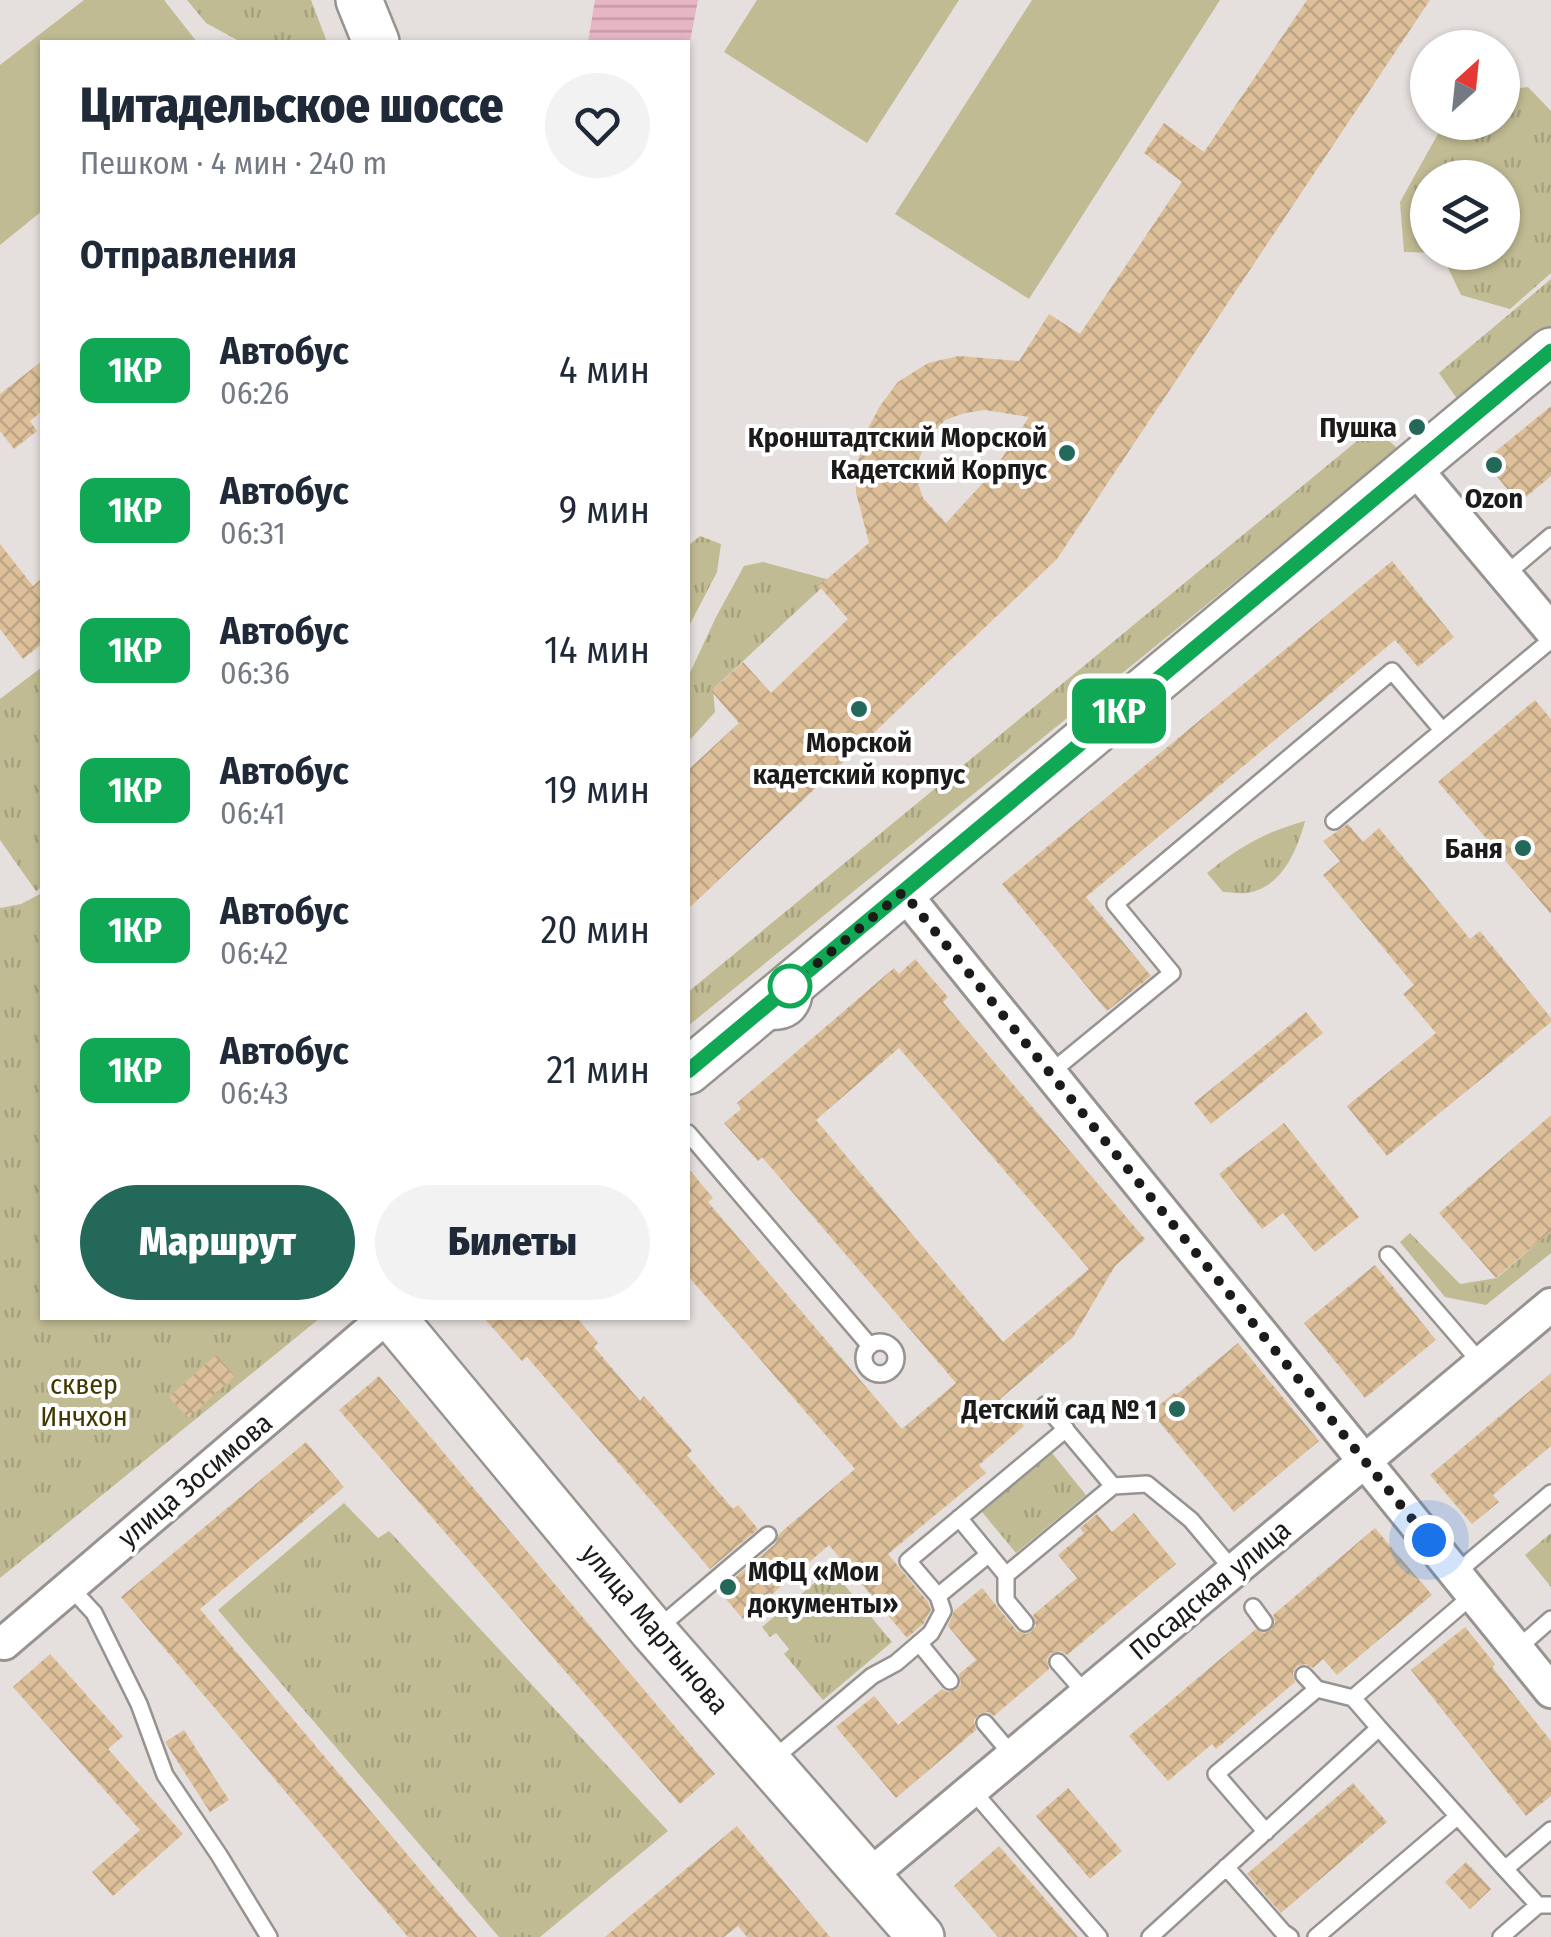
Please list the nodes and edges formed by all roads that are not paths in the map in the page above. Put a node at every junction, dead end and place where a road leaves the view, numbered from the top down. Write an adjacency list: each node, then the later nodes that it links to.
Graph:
1 (359, 0): 2 (main road)
2 (375, 40)
3 (1547, 362): 4 (main road)
4 (1413, 466): 6 (street); 11 (main road)
5 (1551, 536): 6 (lane)
6 (1505, 575): 7 (street)
7 (1551, 630)
8 (1551, 640): 9 (lane)
9 (1442, 730): 10 (lane); 13 (lane)
10 (1334, 821)
11 (903, 892): 12 (main road); 13 (street)
12 (690, 1069)
13 (1050, 1073): 23 (street)
14 (690, 1134): 19 (lane)
15 (1388, 1255): 20 (lane)
16 (1551, 1305): 20 (street, Посадская улица)
17 (383, 1320): 32 (street, улица Зосимова)
18 (395, 1320): 38 (main road, улица Мартынова)
19 (870, 1346)
20 (1481, 1363): 23 (street, Посадская улица)
21 (1046, 1405): 22 (lane)
22 (1066, 1429): 24 (lane); 26 (lane)
23 (1364, 1461): 29 (street, Посадская улица); 31 (street)
24 (1113, 1486): 29 (lane); 30 (lane)
25 (1551, 1493): 31 (lane)
26 (959, 1518): 28 (lane); 33 (lane)
27 (768, 1535): 38 (lane)
28 (989, 1554): 30 (lane); 33 (lane)
29 (1234, 1570): 47 (street, Посадская улица)
30 (1006, 1575): 36 (lane)
31 (1464, 1584): 41 (street); 48 (lane)
32 (70, 1587): 40 (street, улица Зосимова); 61 (lane)
33 (938, 1596): 39 (lane)
34 (1253, 1607): 37 (lane)
35 (1551, 1619): 41 (lane)
36 (1025, 1622)
37 (1264, 1622)
38 (654, 1632): 52 (main road, улица Мартынова)
39 (919, 1644): 44 (lane); 52 (lane)
40 (2, 1645)
41 (1517, 1648): 46 (street)
42 (1058, 1662): 47 (lane)
43 (1304, 1675): 45 (lane)
44 (950, 1681)
45 (1317, 1689): 48 (lane); 56 (lane)
46 (1551, 1690)
47 (1086, 1694): 51 (street, Посадская улица)
48 (1353, 1698): 50 (lane)
49 (985, 1723): 51 (lane)
50 (1379, 1728): 54 (lane); 56 (lane)
51 (1013, 1756): 53 (street, Посадская улица)
52 (769, 1762): 59 (main road, улица Мартынова)
53 (972, 1790): 59 (street, Посадская улица); 63 (lane)
54 (1458, 1816): 58 (lane); 66 (lane)
55 (1551, 1830): 58 (lane)
56 (1266, 1832): 57 (lane)
57 (1226, 1868): 64 (lane); 65 (lane)
58 (1505, 1869): 60 (lane)
59 (868, 1876): 62 (main road, улица Мартынова)
60 (1544, 1904): 67 (lane)
61 (269, 1937)
62 (922, 1937)
63 (1099, 1937)
64 (1150, 1937)
65 (1290, 1937)
66 (1316, 1937)
67 (1501, 1937)

